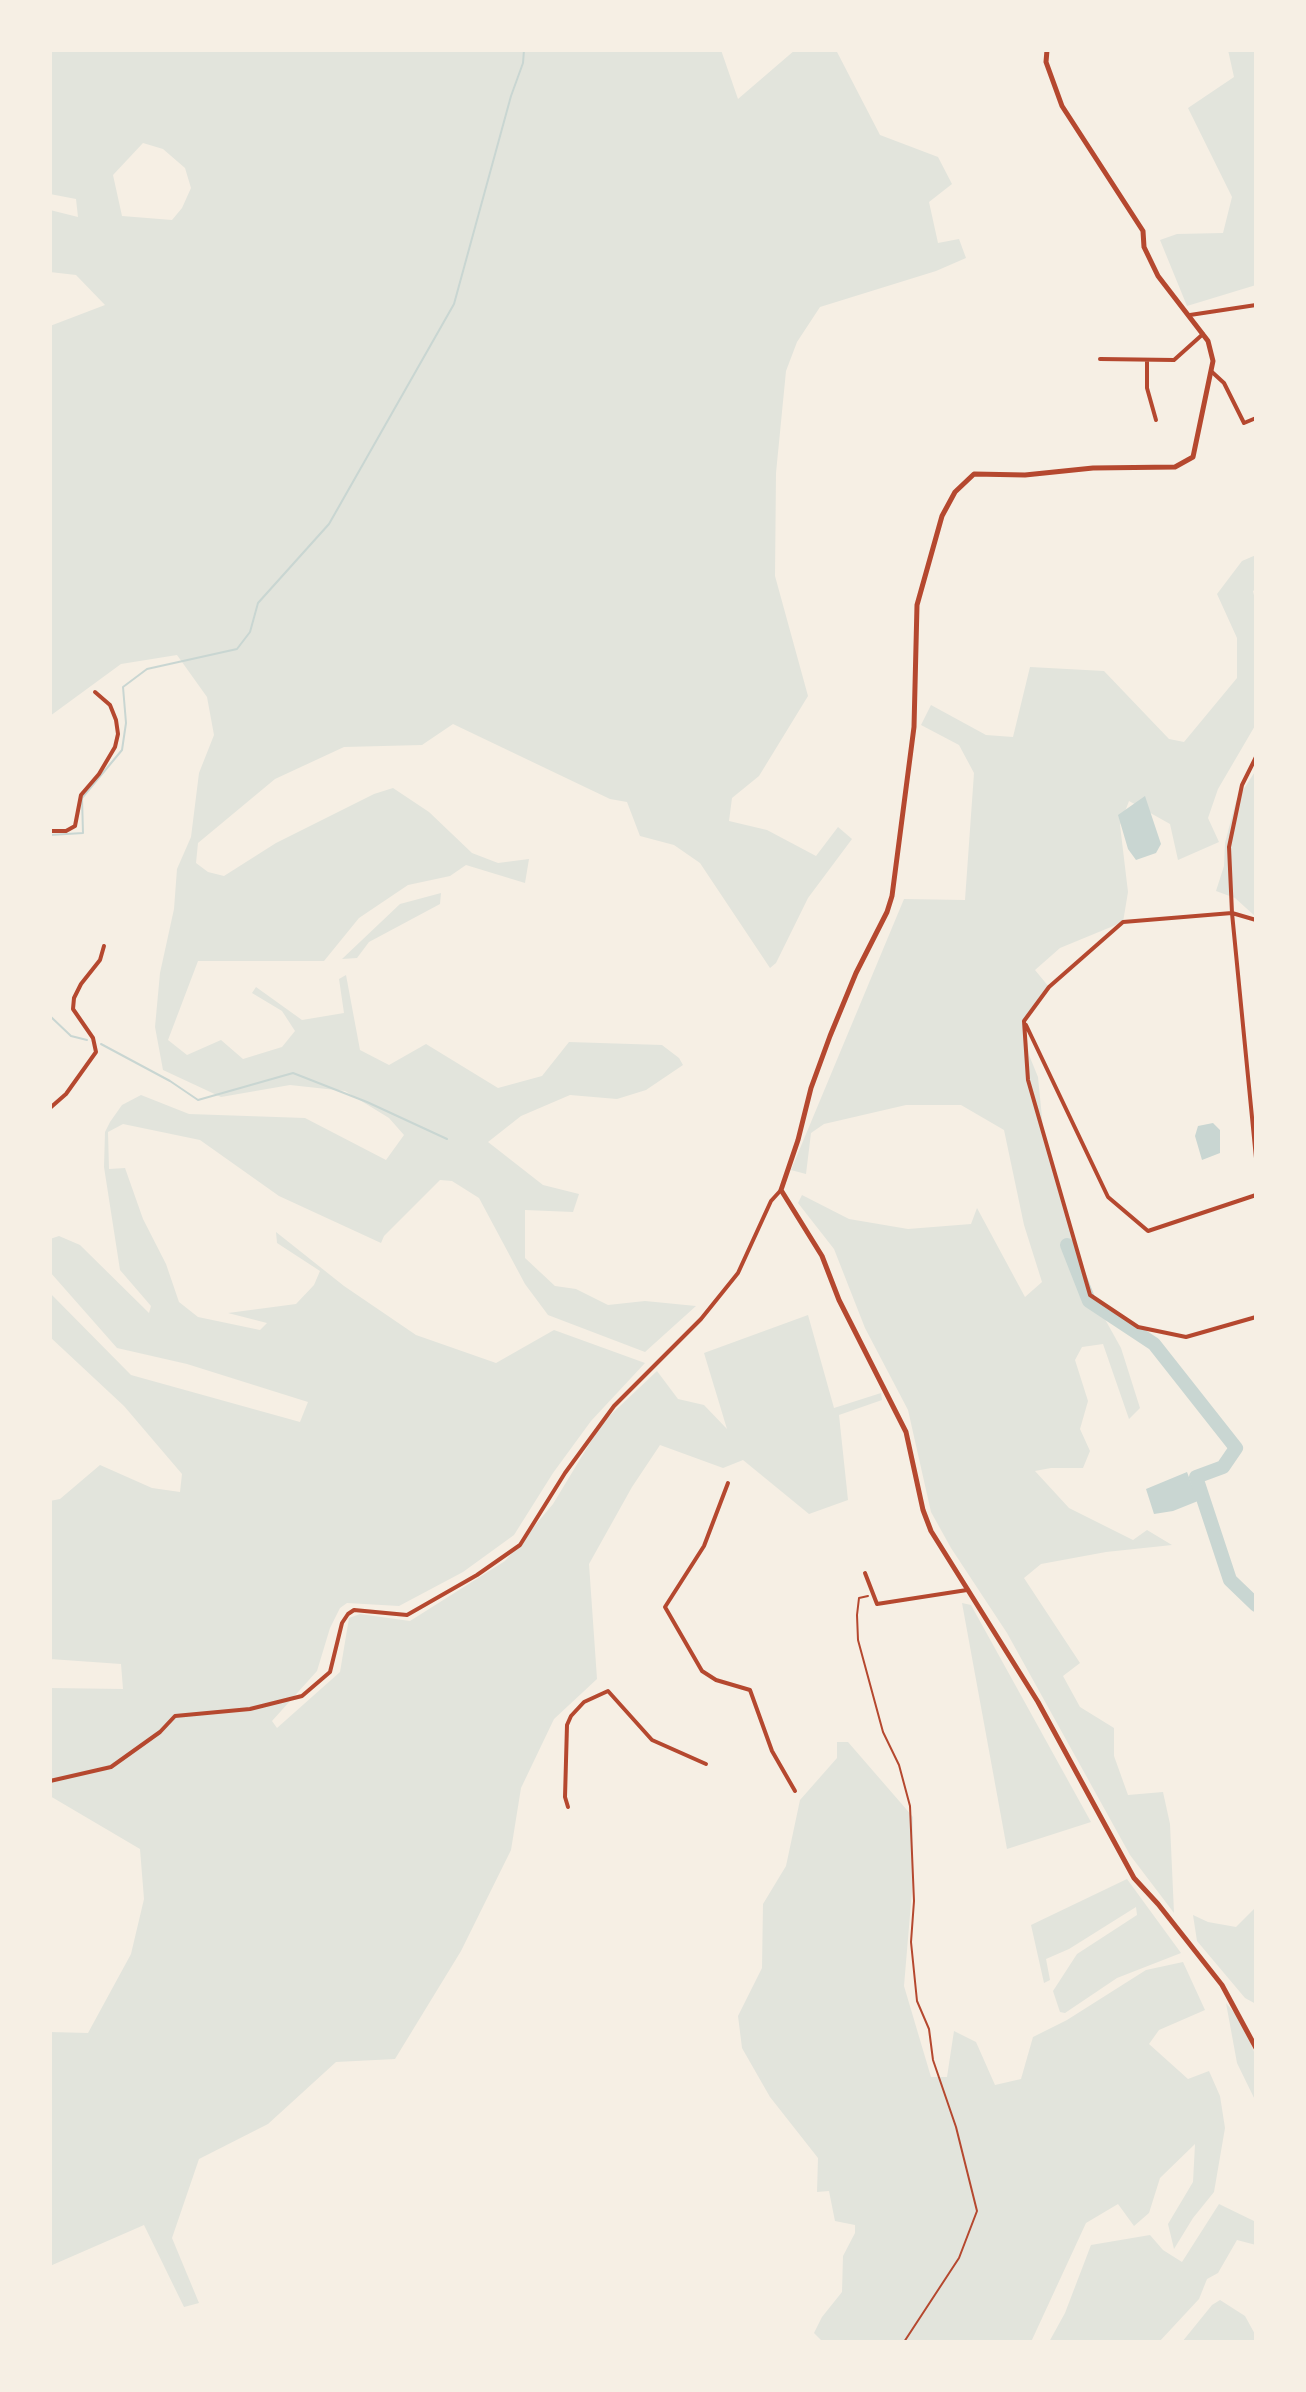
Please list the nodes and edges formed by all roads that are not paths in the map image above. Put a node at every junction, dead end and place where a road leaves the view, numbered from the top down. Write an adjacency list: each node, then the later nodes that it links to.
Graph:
1 (1047, 50): 3 (street)
2 (1256, 305): 3 (street)
3 (1190, 315): 4 (street)
4 (1203, 334): 6 (street); 7 (street)
5 (1100, 359): 6 (street)
6 (1147, 361): 9 (street)
7 (1212, 372): 8 (street); 19 (street)
8 (1256, 418)
9 (1156, 420)
10 (95, 692): 12 (street)
11 (1256, 757): 13 (street)
12 (50, 831)
13 (1232, 913): 14 (street); 16 (street); 18 (street)
14 (1256, 920)
15 (104, 946): 17 (street)
16 (1024, 1021): 20 (street); 21 (street)
17 (50, 1108)
18 (1256, 1158)
19 (781, 1190): 24 (street); 26 (street)
20 (1256, 1195)
21 (1256, 1317)
22 (728, 1483): 27 (street)
23 (865, 1573): 24 (street)
24 (967, 1590): 29 (street)
25 (706, 1764): 28 (street)
26 (50, 1781)
27 (795, 1791)
28 (568, 1807)
29 (1256, 2048)

